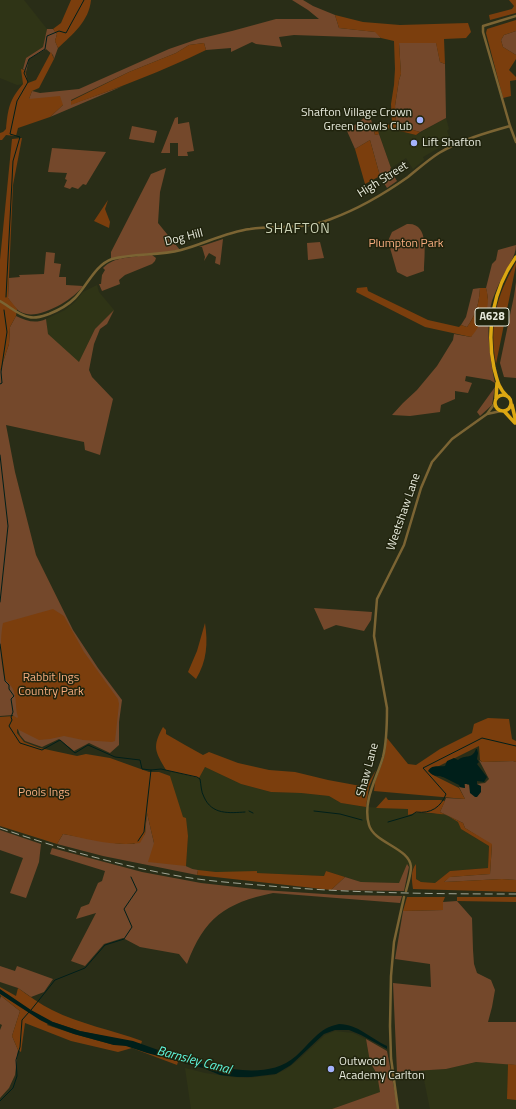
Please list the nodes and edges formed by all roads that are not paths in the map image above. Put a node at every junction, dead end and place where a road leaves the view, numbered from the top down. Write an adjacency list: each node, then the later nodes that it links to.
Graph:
1 (516, 16): 2 (street)
2 (510, 126): 3 (street); 4 (street, High Street)
3 (516, 142)
4 (260, 228): 6 (street, Dog Hill)
5 (516, 257): 7 (highway, A628)
6 (0, 301)
7 (497, 382): 8 (highway, A628); 9 (highway, A628)
8 (507, 396): 9 (highway); 10 (highway, A628)
9 (496, 401): 11 (highway, A628); 12 (street, Weetshaw Lane)
10 (511, 402): 11 (highway); 13 (highway, A628)
11 (502, 411): 12 (street, Weetshaw Lane); 13 (highway, A628)
12 (487, 414): 14 (street, Weetshaw Lane)
13 (516, 423)
14 (375, 612): 15 (street, Shaw Lane)
15 (406, 891)
16 (404, 897): 17 (street)
17 (398, 1109)

